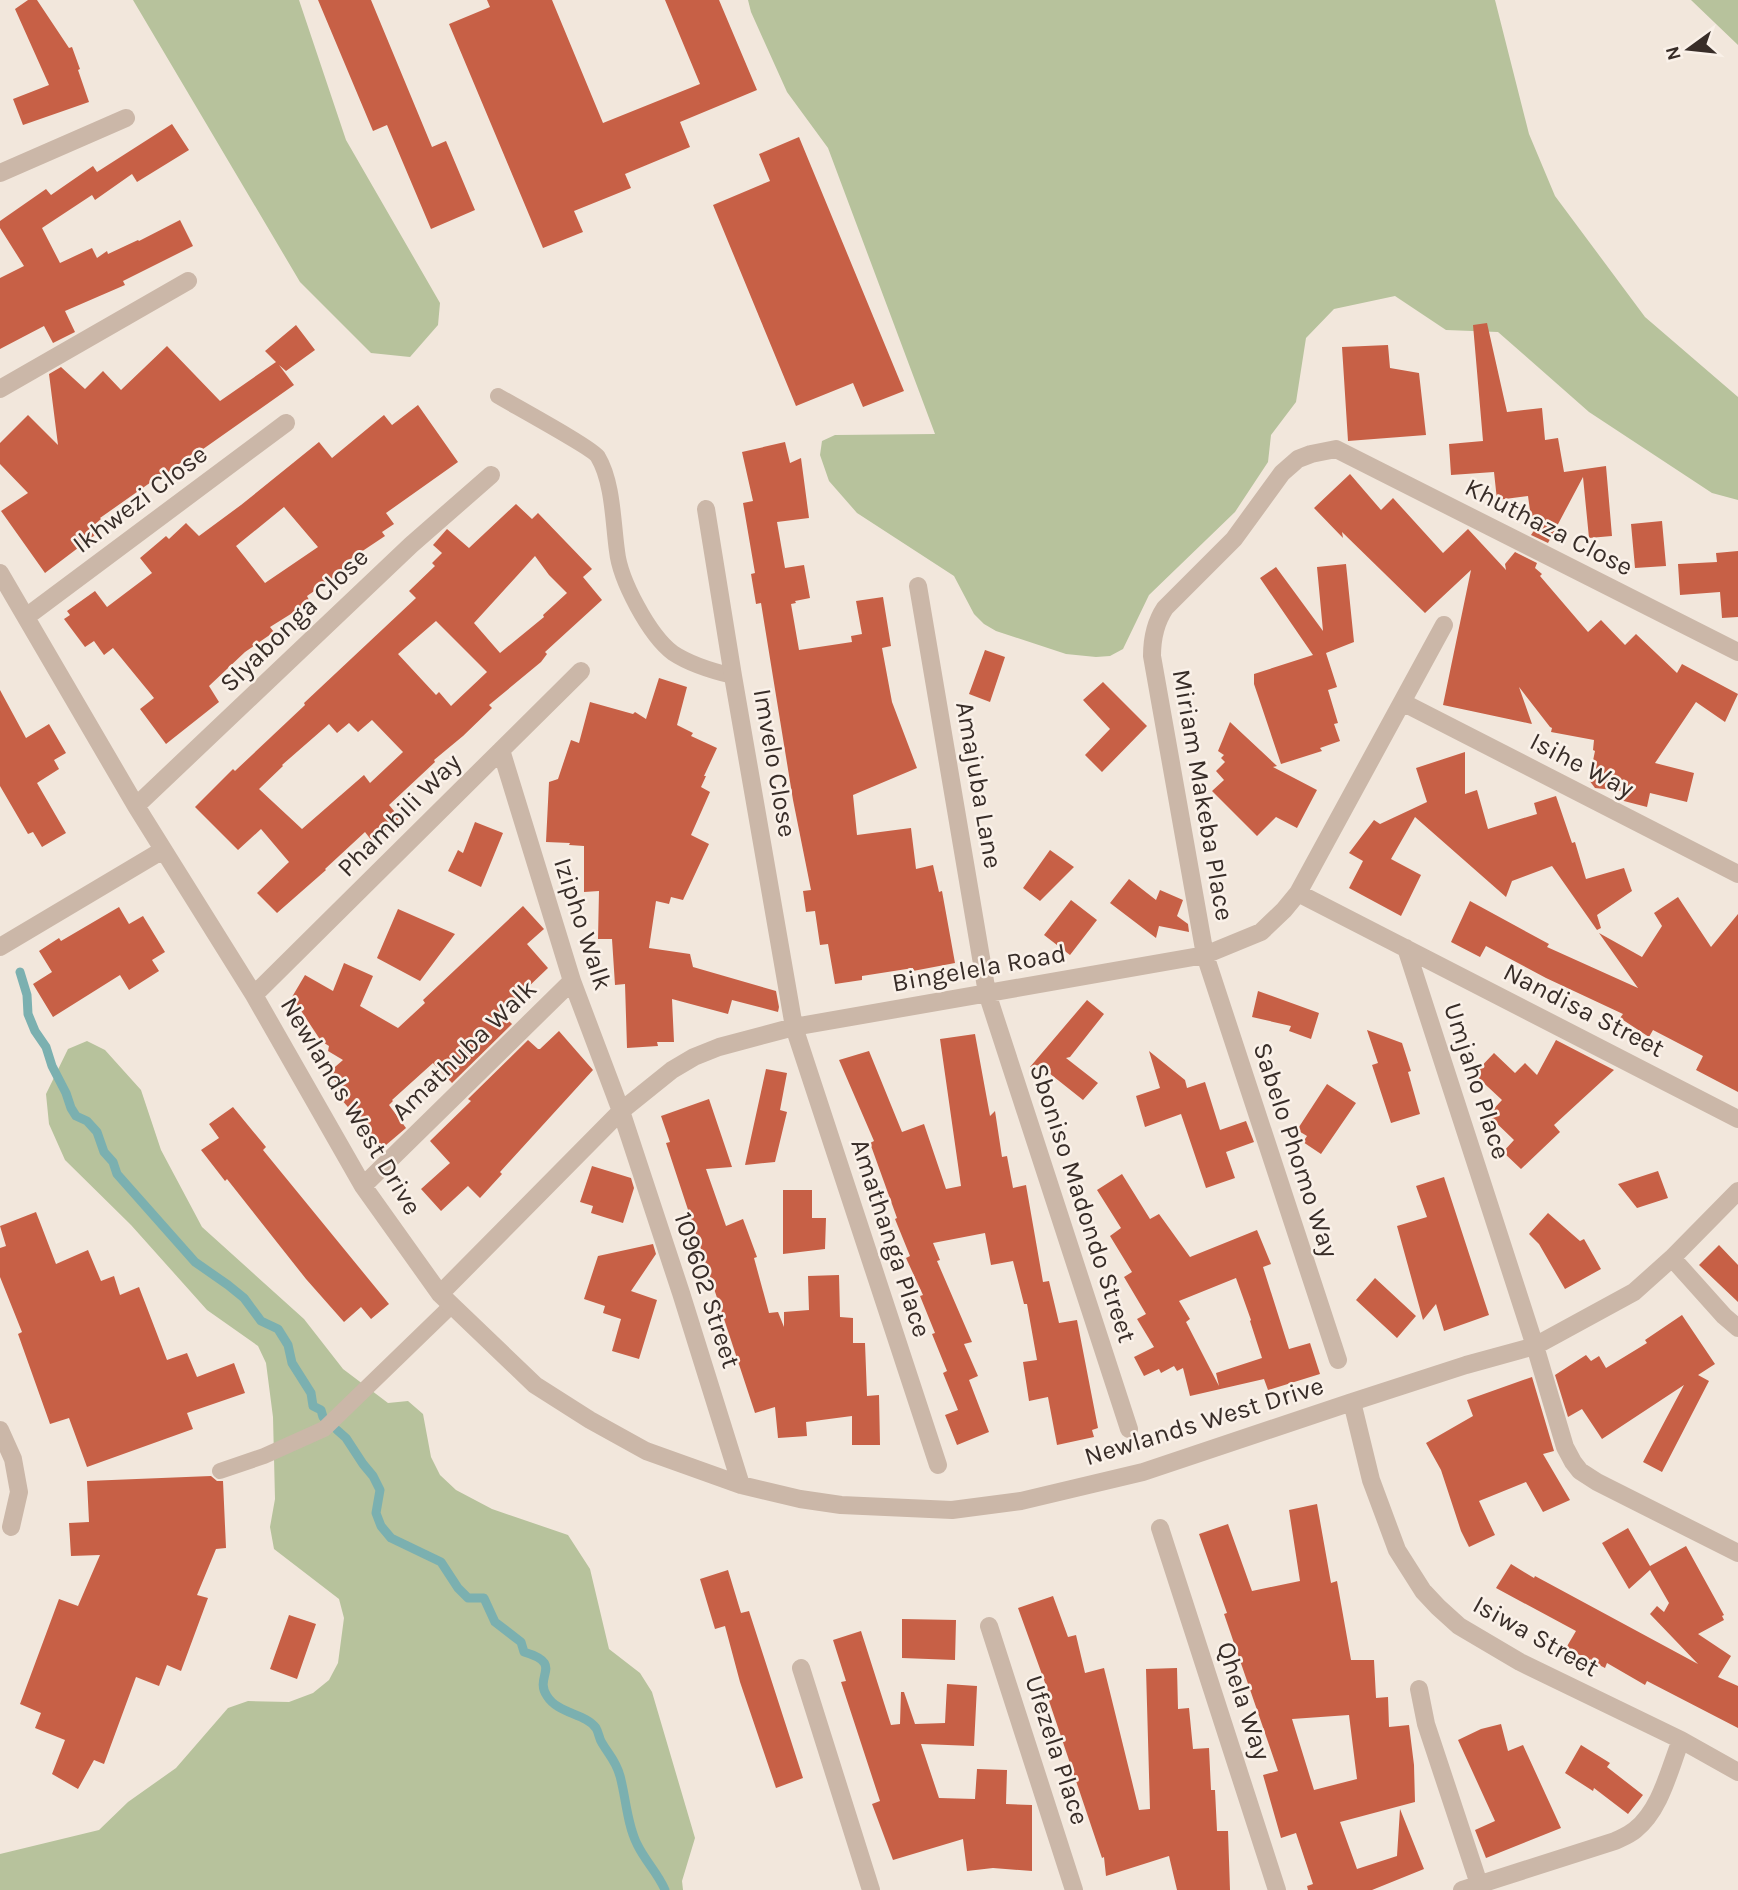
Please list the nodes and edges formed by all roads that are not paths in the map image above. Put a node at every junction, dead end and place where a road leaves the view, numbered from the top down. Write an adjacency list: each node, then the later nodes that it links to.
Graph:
1 (127, 118): 2 (street)
2 (0, 173)
3 (188, 281): 4 (street)
4 (0, 389)
5 (498, 396): 16 (lane)
6 (286, 423): 12 (street, Ikhwezi Close)
7 (1336, 449): 14 (street, Khuthaza Close); 25 (street, Miriam Makeba Place)
8 (491, 475): 19 (street, Slyabonga Close)
9 (706, 509): 16 (street, Imvelo Close)
10 (0, 573): 12 (street, Newlands West Drive)
11 (918, 586): 27 (street, Amajuba Lane)
12 (26, 617): 19 (street, Newlands West Drive)
13 (1444, 625): 17 (street, Bingelela Road)
14 (1738, 652)
15 (581, 671): 18 (street, Phambili Way)
16 (733, 676): 29 (street, Imvelo Close)
17 (1402, 702): 21 (street, Isihe Way); 22 (street, Bingelela Road)
18 (501, 750): 26 (street, Izipho Walk); 28 (street, Phambili Way)
19 (136, 806): 20 (street, Newlands West Drive)
20 (163, 850): 23 (street); 28 (street, Newlands West Drive)
21 (1738, 874)
22 (1298, 893): 24 (street); 25 (street, Bingelela Road)
23 (0, 947)
24 (1406, 948): 31 (street, Nandisa Street); 37 (street, Umjaho Place)
25 (1205, 955): 27 (street, Bingelela Road); 38 (street, Sabelo Phomo Way)
26 (572, 981): 30 (street, Izipho Walk); 32 (street, Amathuba Walk)
27 (987, 993): 29 (street, Bingelela Road); 40 (street, Sboniso Madondo Street)
28 (254, 995): 32 (street, Newlands West Drive)
29 (794, 1027): 30 (street, Bingelela Road); 42 (street, Amathanga Place)
30 (621, 1111): 35 (street, Bingelela Road); 44 (street, 109602 Street)
31 (1738, 1119)
32 (363, 1186): 35 (street, Newlands West Drive)
33 (1738, 1191): 34 (street, Newlands West Drive)
34 (1672, 1258): 36 (street); 37 (street, Newlands West Drive)
35 (446, 1299): 43 (lane); 44 (street, Newlands West Drive)
36 (1738, 1328)
37 (1535, 1346): 39 (street, Newlands West Drive); 47 (street, Umjaho Place)
38 (1338, 1360)
39 (1352, 1402): 44 (street, Newlands West Drive); 51 (street, Isiwa Street)
40 (1129, 1429)
41 (0, 1430): 45 (street)
42 (938, 1465)
43 (220, 1471)
44 (741, 1485)
45 (11, 1527)
46 (1160, 1528): 56 (street, Qhela Way)
47 (1738, 1553)
48 (989, 1626): 55 (street, Ufezela Place)
49 (801, 1668): 54 (street)
50 (1419, 1689): 53 (street)
51 (1681, 1740): 52 (street, Isiwa Street); 53 (street)
52 (1738, 1772)
53 (1474, 1888)
54 (871, 1890)
55 (1074, 1890)
56 (1277, 1890)

